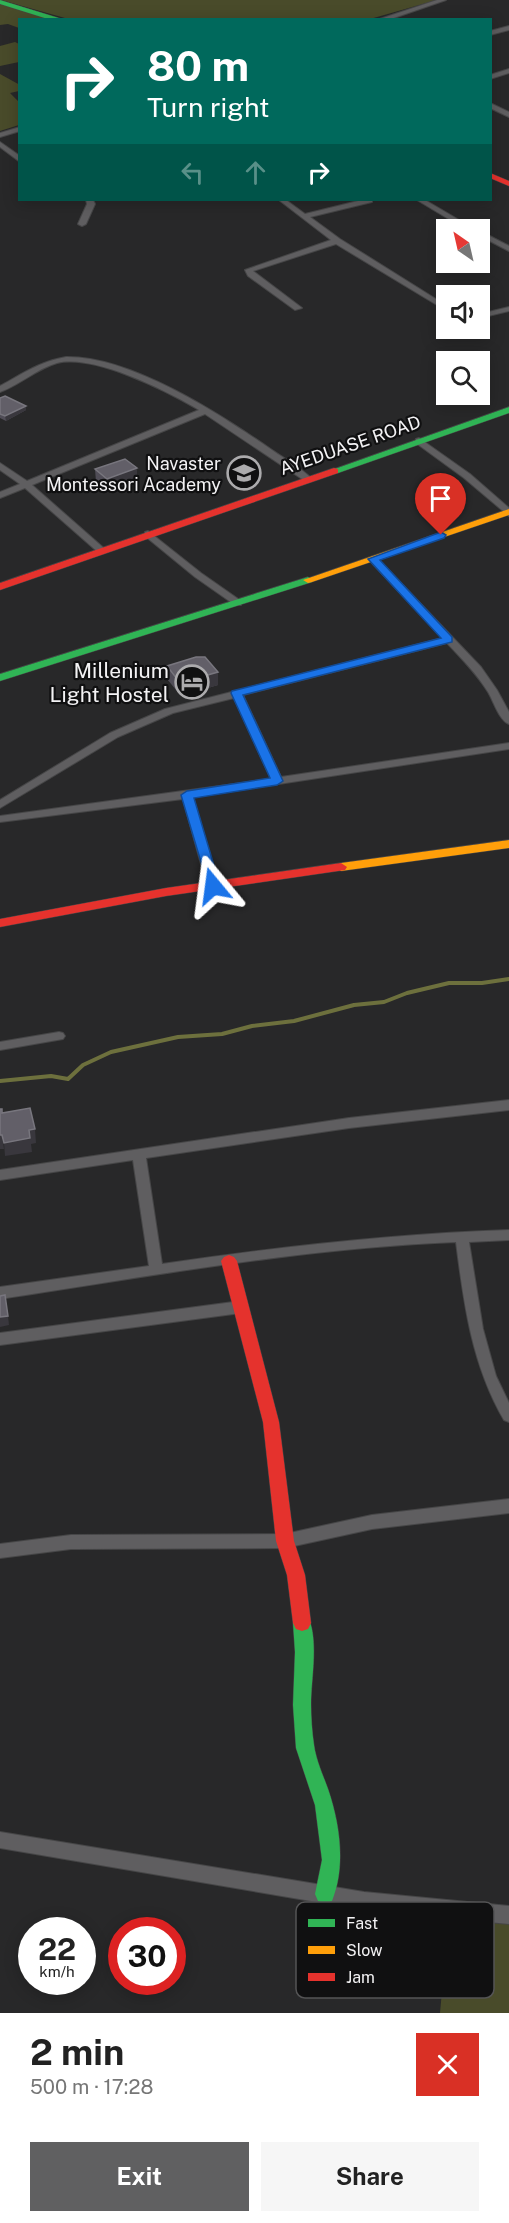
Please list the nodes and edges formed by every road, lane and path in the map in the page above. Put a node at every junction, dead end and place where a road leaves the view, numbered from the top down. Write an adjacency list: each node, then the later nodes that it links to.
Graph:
1 (444, 0): 4 (street)
2 (0, 2): 3 (street)
3 (53, 18)
4 (386, 18)
5 (509, 28): 6 (street)
6 (492, 32)
7 (509, 71): 8 (street)
8 (492, 76)
9 (492, 106): 10 (street)
10 (509, 116)
11 (18, 130): 12 (street)
12 (0, 135)
13 (0, 144): 14 (street)
14 (18, 158)
15 (492, 176): 16 (street)
16 (509, 184)
17 (90, 201): 23 (street)
18 (284, 201): 21 (street)
19 (365, 201): 21 (street)
20 (423, 201): 22 (street)
21 (306, 216): 25 (street)
22 (454, 219)
23 (82, 224)
24 (490, 239): 26 (street)
25 (337, 241): 27 (street); 28 (street)
26 (509, 249)
27 (436, 302)
28 (298, 308)
29 (509, 309): 30 (street)
30 (490, 314)
31 (0, 389): 32 (street)
32 (207, 410): 36 (street); 37 (street)
33 (509, 410): 34 (street, AYEDUASE ROAD)
34 (419, 441): 36 (street, AYEDUASE ROAD); 39 (street)
35 (0, 466): 37 (street)
36 (308, 479): 40 (street, AYEDUASE ROAD)
37 (26, 484): 38 (street); 41 (street)
38 (0, 495)
39 (508, 512): 42 (street)
40 (148, 534): 41 (street, AYEDUASE ROAD); 44 (street)
41 (102, 551): 43 (street, AYEDUASE ROAD)
42 (373, 559): 44 (street); 45 (street)
43 (0, 587)
44 (238, 603): 46 (street)
45 (448, 640): 47 (street); 48 (street)
46 (0, 678)
47 (237, 693): 50 (street); 52 (street)
48 (509, 720)
49 (509, 746): 50 (street)
50 (277, 781): 51 (street)
51 (187, 795): 53 (street); 55 (street)
52 (0, 805)
53 (0, 819)
54 (509, 844): 55 (street)
55 (213, 886): 56 (street)
56 (0, 923)
57 (59, 1036): 58 (street)
58 (0, 1046)
59 (509, 1105): 60 (street)
60 (140, 1154): 61 (street); 65 (street)
61 (0, 1175)
62 (509, 1235): 63 (street)
63 (462, 1236): 64 (street); 69 (street)
64 (229, 1261): 65 (street); 67 (street)
65 (156, 1270): 66 (street)
66 (0, 1293)
67 (240, 1307): 68 (street); 71 (street)
68 (0, 1338)
69 (509, 1416)
70 (509, 1506): 71 (street)
71 (285, 1541): 72 (street); 74 (street)
72 (0, 1551)
73 (0, 1840): 74 (street)
74 (325, 1894): 75 (street)
75 (376, 1902)
76 (494, 1912): 77 (street)
77 (509, 1915)

